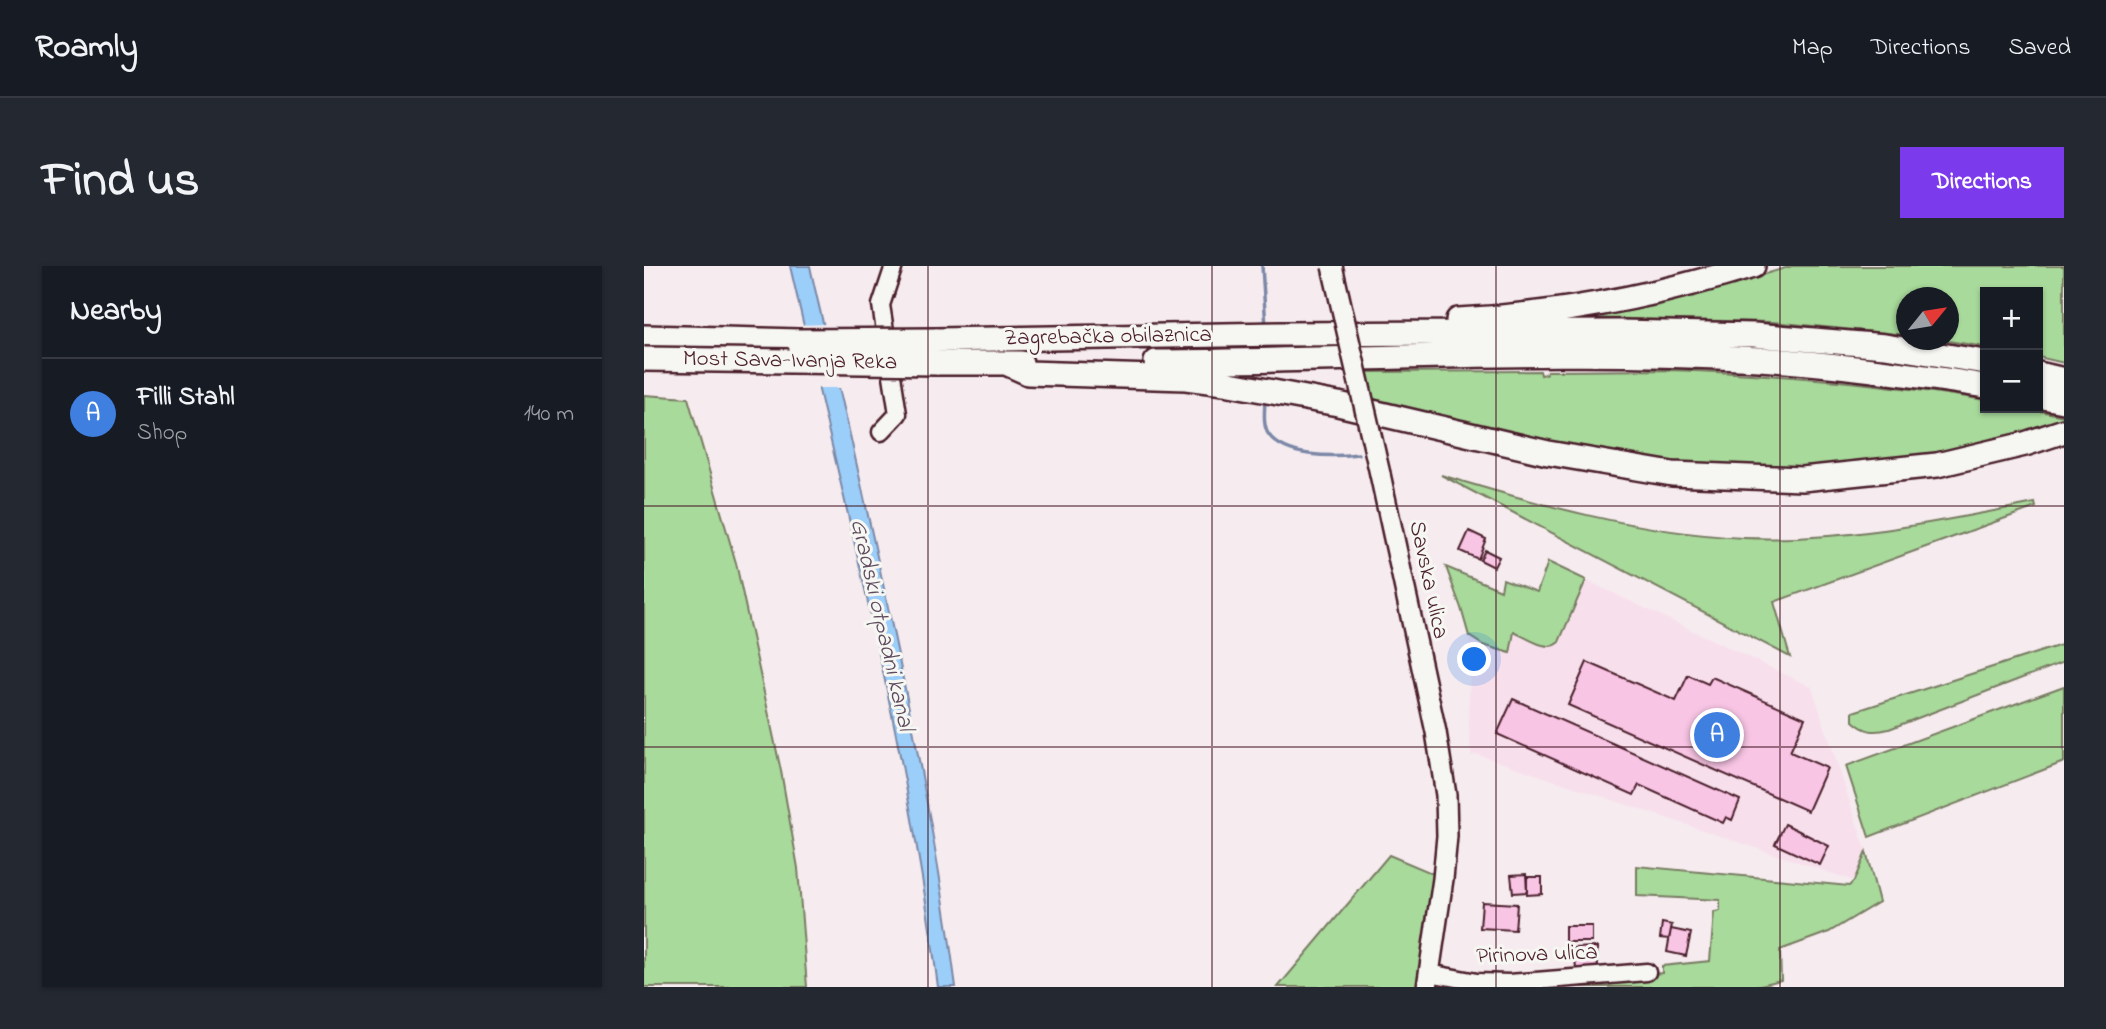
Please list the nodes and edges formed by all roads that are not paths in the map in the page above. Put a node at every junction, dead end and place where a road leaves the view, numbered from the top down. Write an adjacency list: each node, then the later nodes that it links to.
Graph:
1 (894, 266): 17 (street)
2 (1332, 266): 19 (main road, Savska ulica, bridge)
3 (1753, 266): 4 (highway)
4 (1306, 330): 6 (highway, Zagrebačka obilaznica); 8 (highway)
5 (644, 337): 6 (highway, Most Sava-Ivanja Reka, bridge)
6 (935, 340)
7 (644, 359): 9 (highway, Most Sava-Ivanja Reka, bridge)
8 (1980, 361)
9 (936, 363): 10 (highway, Zagrebačka obilaznica)
10 (1224, 372): 13 (highway); 16 (highway)
11 (2043, 375): 12 (highway)
12 (2064, 380)
13 (1980, 385)
14 (2043, 397): 15 (highway)
15 (2064, 401)
16 (2064, 431)
17 (881, 432)
18 (1647, 972): 19 (street, Pirinova ulica)
19 (1428, 980)

